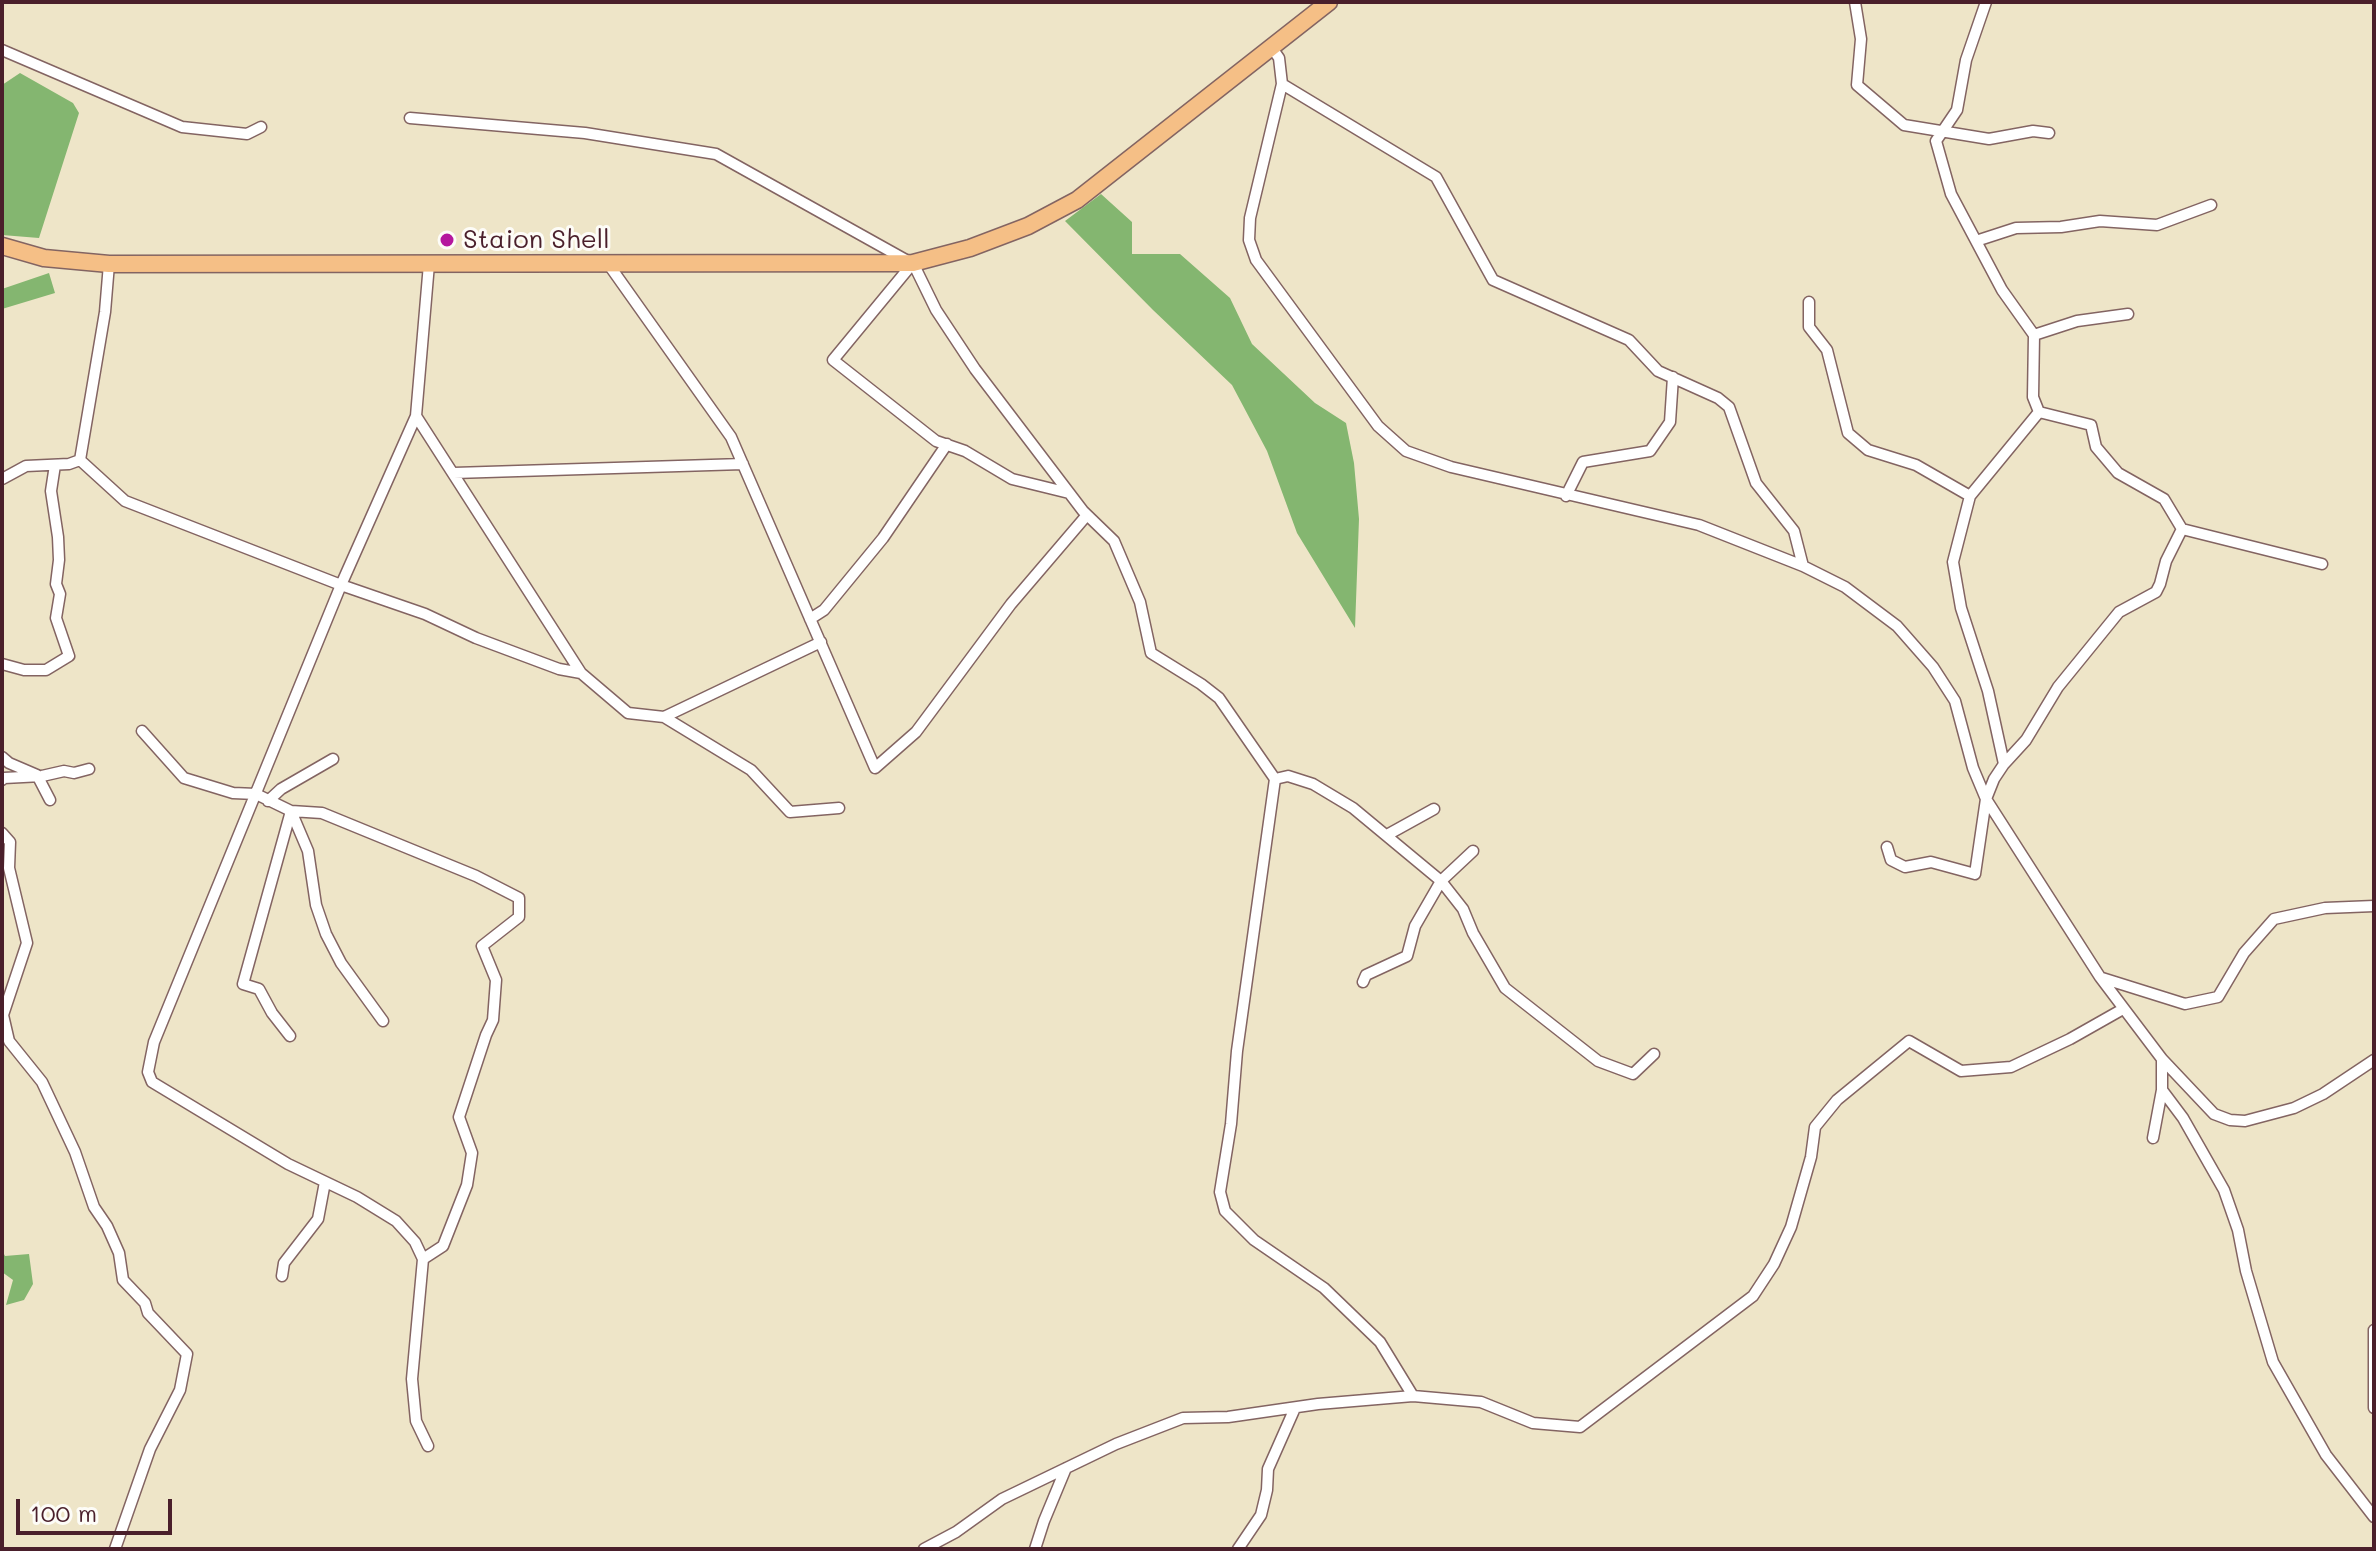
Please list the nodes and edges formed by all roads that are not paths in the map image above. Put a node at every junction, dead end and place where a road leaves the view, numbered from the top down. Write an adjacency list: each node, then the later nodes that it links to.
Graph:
1 (1329, 2): 4 (highway)
2 (1855, 2): 9 (street)
3 (1986, 2): 9 (street)
4 (1272, 48): 6 (street); 14 (highway)
5 (2, 50): 8 (street)
6 (1282, 84): 21 (street); 31 (street)
7 (410, 118): 14 (street)
8 (261, 127)
9 (1942, 133): 10 (street); 12 (street)
10 (2049, 133)
11 (2211, 205): 12 (street)
12 (1976, 241): 20 (street)
13 (2, 246): 15 (highway)
14 (913, 263): 17 (highway); 24 (street); 30 (street)
15 (109, 264): 16 (highway); 25 (street)
16 (429, 264): 17 (highway); 23 (street)
17 (609, 265): 26 (street)
18 (1809, 302): 32 (street)
19 (2128, 314): 20 (street)
20 (2034, 335): 22 (street)
21 (1673, 377): 31 (street); 36 (street)
22 (2039, 412): 32 (street); 34 (street)
23 (416, 416): 28 (street); 37 (street)
24 (947, 444): 30 (street); 38 (street)
25 (80, 460): 27 (street); 37 (street)
26 (743, 464): 28 (street); 38 (street)
27 (55, 465): 29 (street); 40 (street)
28 (454, 473): 41 (street)
29 (2, 479)
30 (1069, 493): 33 (street)
31 (1566, 496): 36 (street)
32 (1970, 496): 46 (street)
33 (1087, 515): 39 (street); 49 (street)
34 (2182, 529): 35 (street); 46 (street)
35 (2322, 564)
36 (1803, 566): 52 (street)
37 (341, 585): 41 (street); 51 (street)
38 (810, 619): 39 (street)
39 (821, 642): 42 (street)
40 (2, 665)
41 (581, 673): 42 (street)
42 (664, 717): 55 (street)
43 (142, 731): 51 (street)
44 (2, 757): 48 (street)
45 (333, 759): 54 (street)
46 (2004, 764): 52 (street)
47 (89, 769): 48 (street)
48 (37, 775): 50 (street); 53 (street)
49 (1275, 779): 59 (street); 78 (street)
50 (2, 780)
51 (256, 794): 54 (street); 74 (street)
52 (1986, 799): 60 (street); 64 (street)
53 (50, 800)
54 (268, 801): 57 (street)
55 (839, 808)
56 (1434, 809): 59 (street)
57 (291, 811): 67 (street); 68 (street); 75 (street)
58 (2, 833): 84 (street)
59 (1387, 835): 62 (street)
60 (1887, 847)
61 (1473, 851): 62 (street)
62 (1441, 881): 65 (street); 69 (street)
63 (2374, 906): 64 (street)
64 (2100, 977): 66 (street)
65 (1363, 982)
66 (2123, 1009): 70 (street); 78 (street)
67 (383, 1021)
68 (290, 1036)
69 (1654, 1054)
70 (2162, 1059): 71 (street); 72 (street)
71 (2374, 1060)
72 (2162, 1090): 73 (street); 83 (street)
73 (2153, 1138)
74 (325, 1182): 75 (street); 76 (street)
75 (423, 1259): 81 (street)
76 (282, 1276)
77 (2374, 1330): 80 (street)
78 (1413, 1396): 79 (street)
79 (1295, 1408): 82 (street); 87 (street)
80 (2374, 1408)
81 (428, 1446)
82 (1066, 1468): 85 (street); 86 (street)
83 (2374, 1517)
84 (115, 1549)
85 (924, 1549)
86 (1035, 1549)
87 (1238, 1549)

